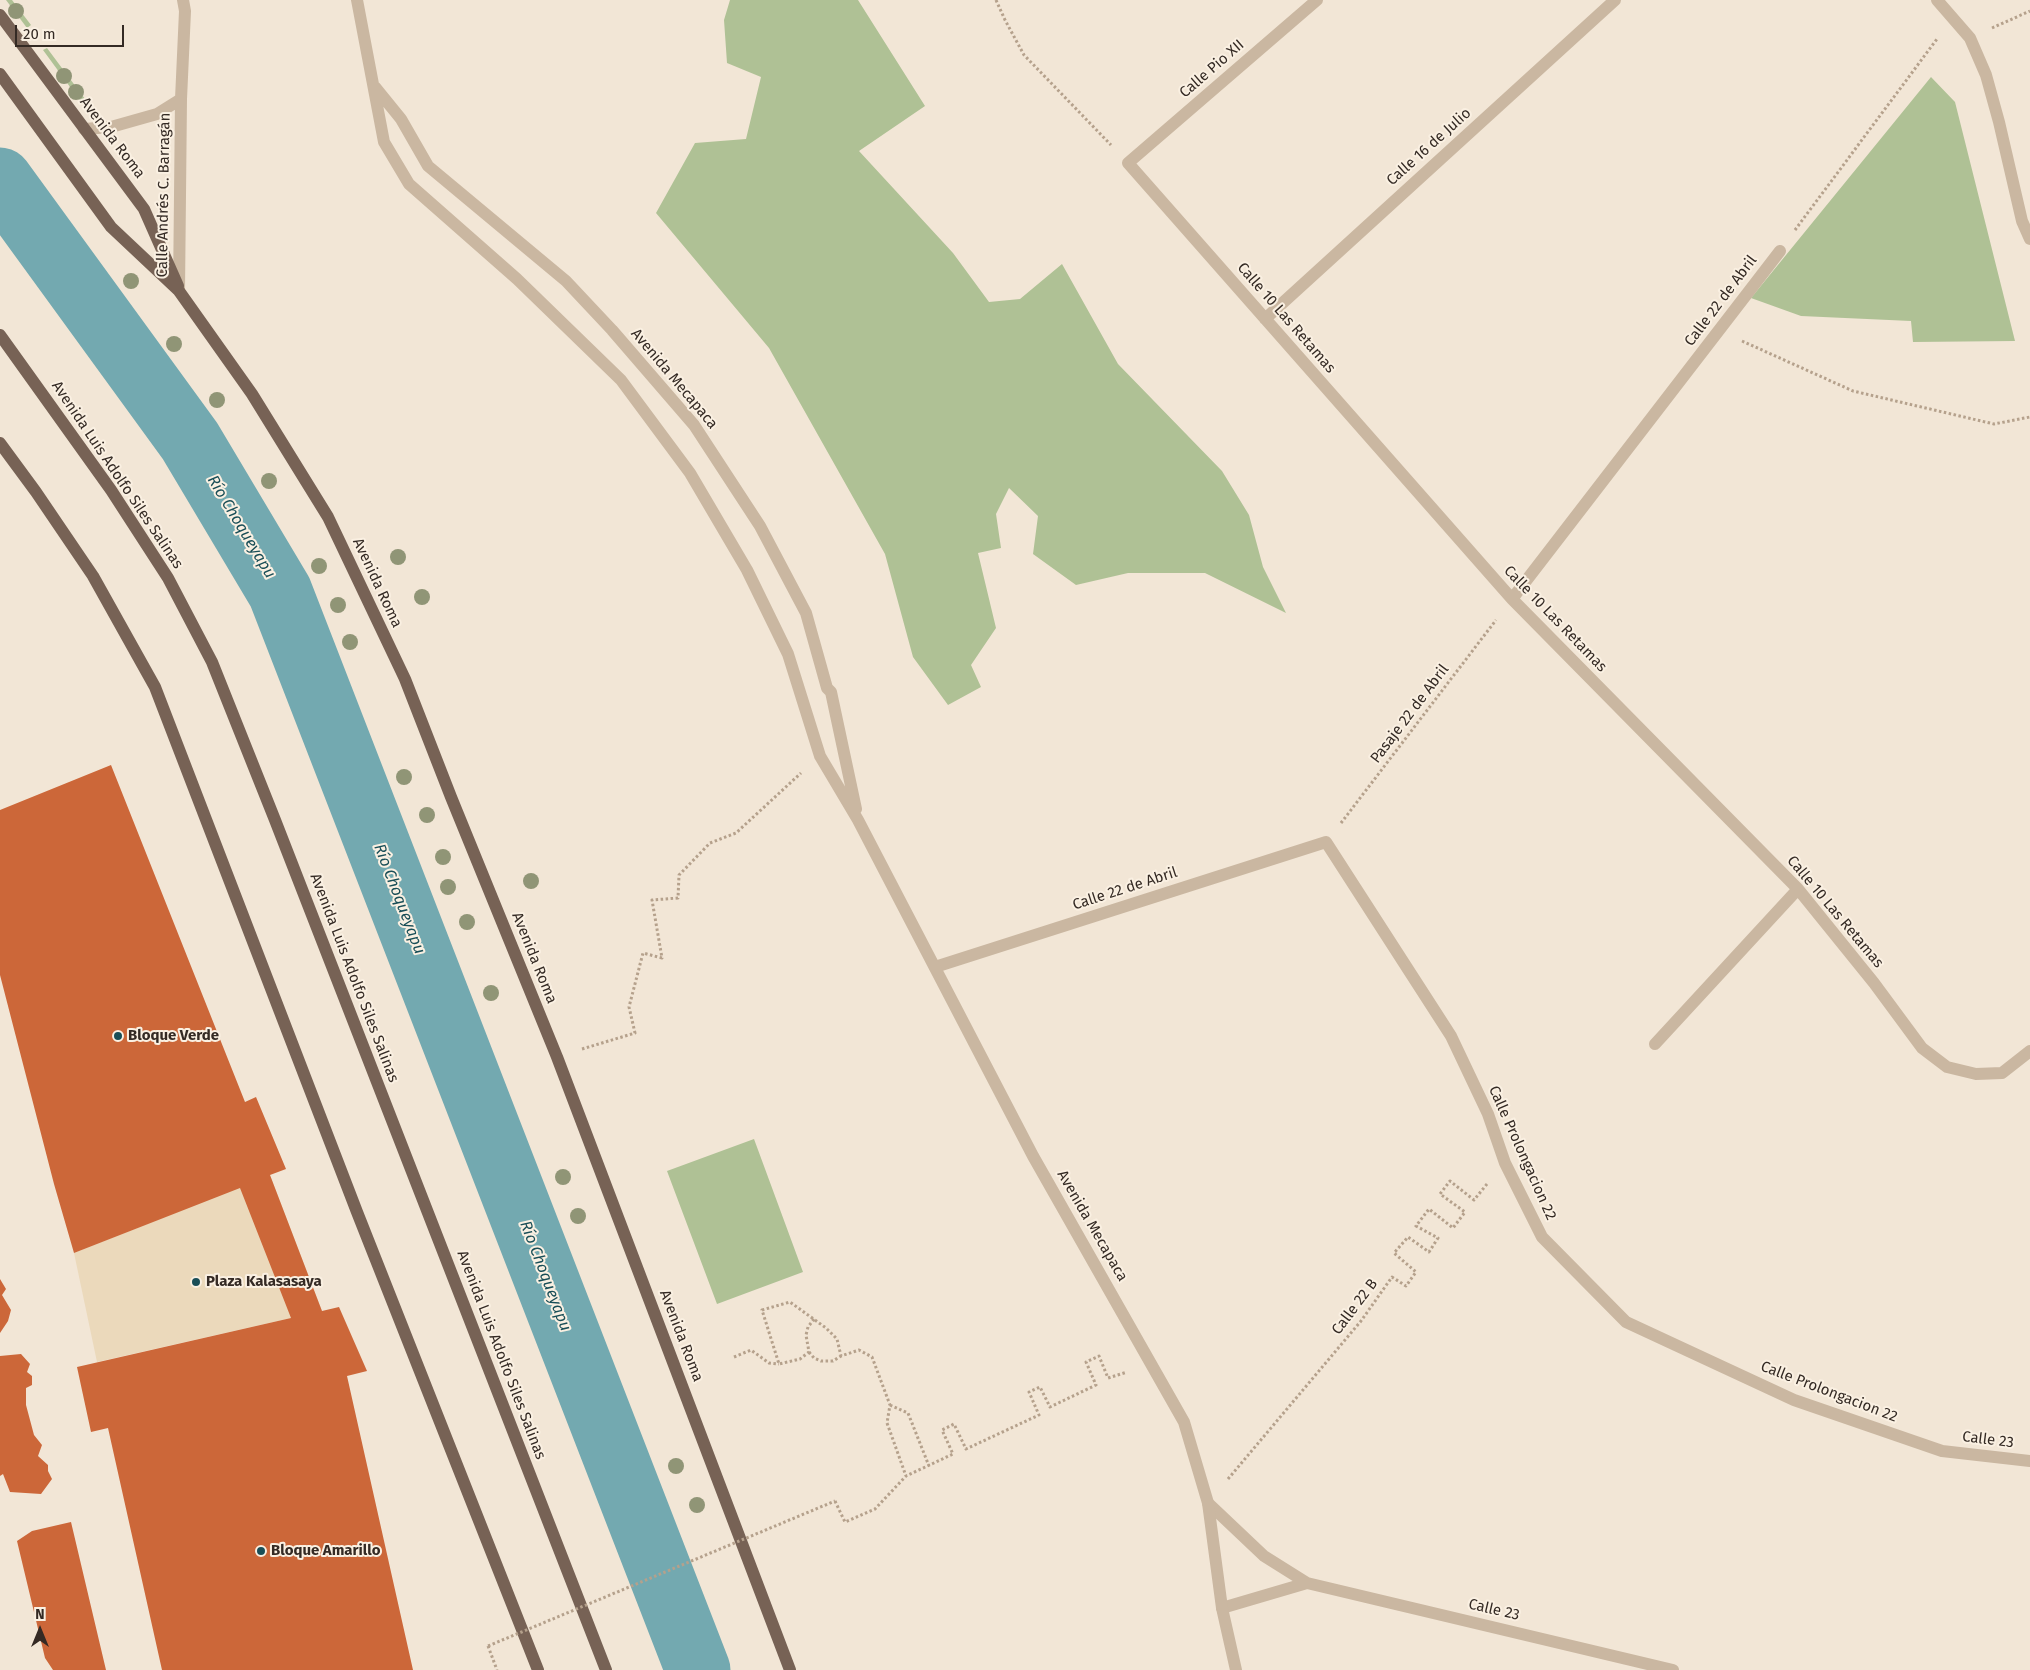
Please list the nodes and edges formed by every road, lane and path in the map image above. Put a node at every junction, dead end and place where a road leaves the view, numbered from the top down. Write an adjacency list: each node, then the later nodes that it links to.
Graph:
1 (183, 0): 13 (street, Calle Andrés C. Barragán)
2 (357, 0): 12 (street, Avenida Mecapaca)
3 (996, 0): 15 (path)
4 (1317, 0): 15 (street, Calle Pio XII)
5 (1615, 0): 19 (street, Calle 16 de Julio)
6 (1937, 0): 9 (street)
7 (2030, 11): 10 (path)
8 (0, 15): 14 (main road, Avenida Roma)
9 (1952, 19): 10 (street); 17 (path, Calle 22 de Abril)
10 (1970, 38): 16 (street)
11 (0, 74): 18 (main road, Avenida Roma)
12 (373, 85): 25 (street, Avenida Mecapaca); 26 (street, Avenida Mecapaca)
13 (181, 98): 14 (street, Calle Andrés C. Barragán); 18 (street, Calle Andrés C. Barragán)
14 (84, 129): 18 (main road, Avenida Roma)
15 (1128, 163): 19 (street, Calle 10 Las Retamas)
16 (2030, 239)
17 (1780, 251): 20 (street, Calle 22 de Abril)
18 (180, 291): 32 (main road, Avenida Roma)
19 (1265, 319): 24 (street, Calle 10 Las Retamas)
20 (1719, 330): 22 (path); 24 (street, Calle 22 de Abril)
21 (0, 335): 50 (main road, Avenida Luis Adolfo Siles Salinas)
22 (2030, 417)
23 (0, 443): 49 (main road)
24 (1512, 600): 27 (path, Pasaje 22 de Abril); 28 (street, Calle 10 Las Retamas)
25 (820, 756): 26 (street, Avenida Mecapaca); 32 (path)
26 (858, 820): 29 (street, Avenida Mecapaca)
27 (1326, 842): 29 (street, Calle 22 de Abril); 33 (street, Calle Prolongacion 22)
28 (1798, 889): 30 (street); 31 (street, Calle 10 Las Retamas)
29 (935, 967): 39 (street, Avenida Mecapaca)
30 (1655, 1044)
31 (2030, 1051)
32 (557, 1057): 51 (main road, Avenida Roma)
33 (1505, 1163): 41 (street, Calle Prolongacion 22); 45 (path, Calle 22 B)
34 (814, 1319): 35 (path); 36 (path); 38 (path)
35 (809, 1352): 36 (path); 38 (path)
36 (841, 1356): 40 (path)
37 (734, 1357): 38 (path)
38 (779, 1364)
39 (1153, 1365): 43 (path); 45 (street, Avenida Mecapaca)
40 (890, 1405): 43 (path); 44 (path)
41 (1942, 1451): 42 (street, Calle 23)
42 (2030, 1461)
43 (929, 1466): 44 (path)
44 (906, 1476): 48 (path, bridge)
45 (1208, 1503): 46 (street, Calle 23); 47 (street, Avenida Mecapaca)
46 (1307, 1583): 47 (street, Calle 23); 53 (street, Calle 23)
47 (1222, 1608): 52 (street, Avenida Mecapaca)
48 (497, 1670)
49 (538, 1670)
50 (606, 1670)
51 (790, 1670)
52 (1236, 1670)
53 (1673, 1670)

